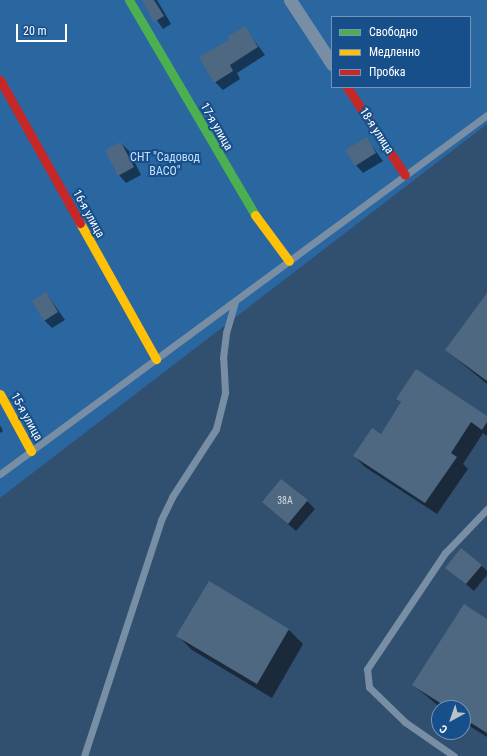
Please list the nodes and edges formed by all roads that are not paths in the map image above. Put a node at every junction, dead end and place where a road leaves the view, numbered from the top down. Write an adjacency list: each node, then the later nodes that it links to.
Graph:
1 (129, 0): 8 (street, 17-я улица)
2 (290, 0): 3 (street)
3 (331, 62)
4 (0, 80): 10 (street, 16-я улица)
5 (348, 88): 7 (street, 18-я улица)
6 (487, 115): 7 (lane)
7 (405, 175): 8 (lane)
8 (290, 261): 9 (lane)
9 (235, 301): 10 (lane); 15 (lane)
10 (156, 359): 12 (lane)
11 (0, 394): 12 (street, 15-я улица)
12 (32, 451): 13 (lane)
13 (0, 474)
14 (487, 509): 16 (lane)
15 (84, 756)
16 (454, 756)

